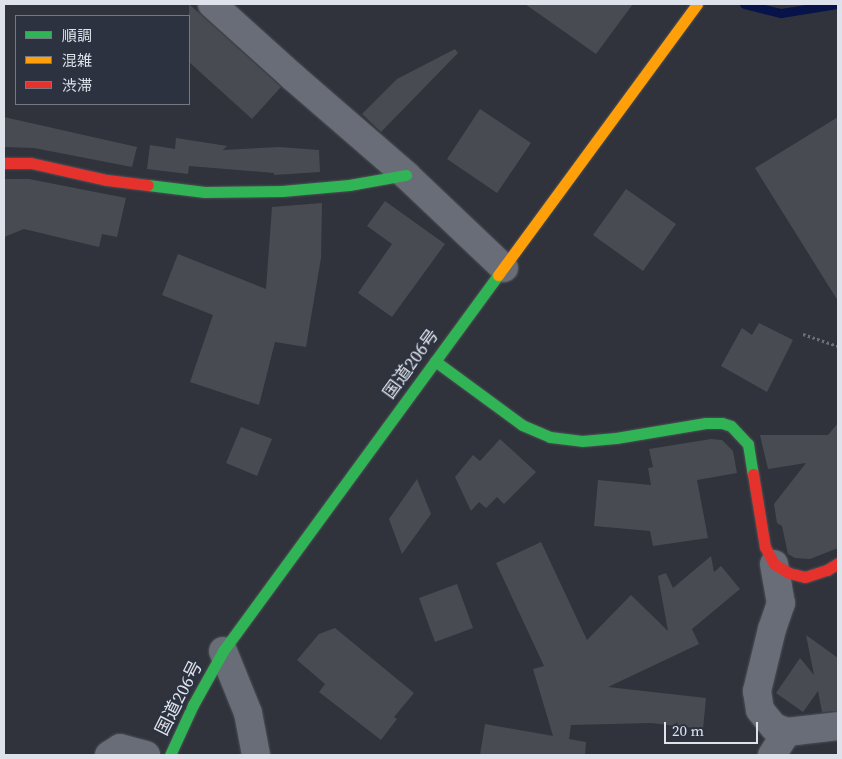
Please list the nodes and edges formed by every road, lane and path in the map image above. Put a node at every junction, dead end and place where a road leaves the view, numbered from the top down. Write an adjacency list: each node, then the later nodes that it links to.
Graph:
1 (212, 4): 4 (street)
2 (698, 4): 5 (main road, 国道206号)
3 (4, 163): 4 (main road)
4 (406, 175): 5 (street)
5 (504, 268): 8 (main road, 国道206号)
6 (803, 334): 7 (path)
7 (838, 346)
8 (436, 361): 10 (main road); 11 (main road, 国道206号)
9 (838, 563): 10 (main road)
10 (774, 564): 13 (street)
11 (223, 651): 16 (main road, 国道206号); 17 (street)
12 (838, 726): 13 (street)
13 (787, 732): 18 (street)
14 (109, 755): 15 (street)
15 (146, 755)
16 (170, 755)
17 (256, 755)
18 (772, 755)

